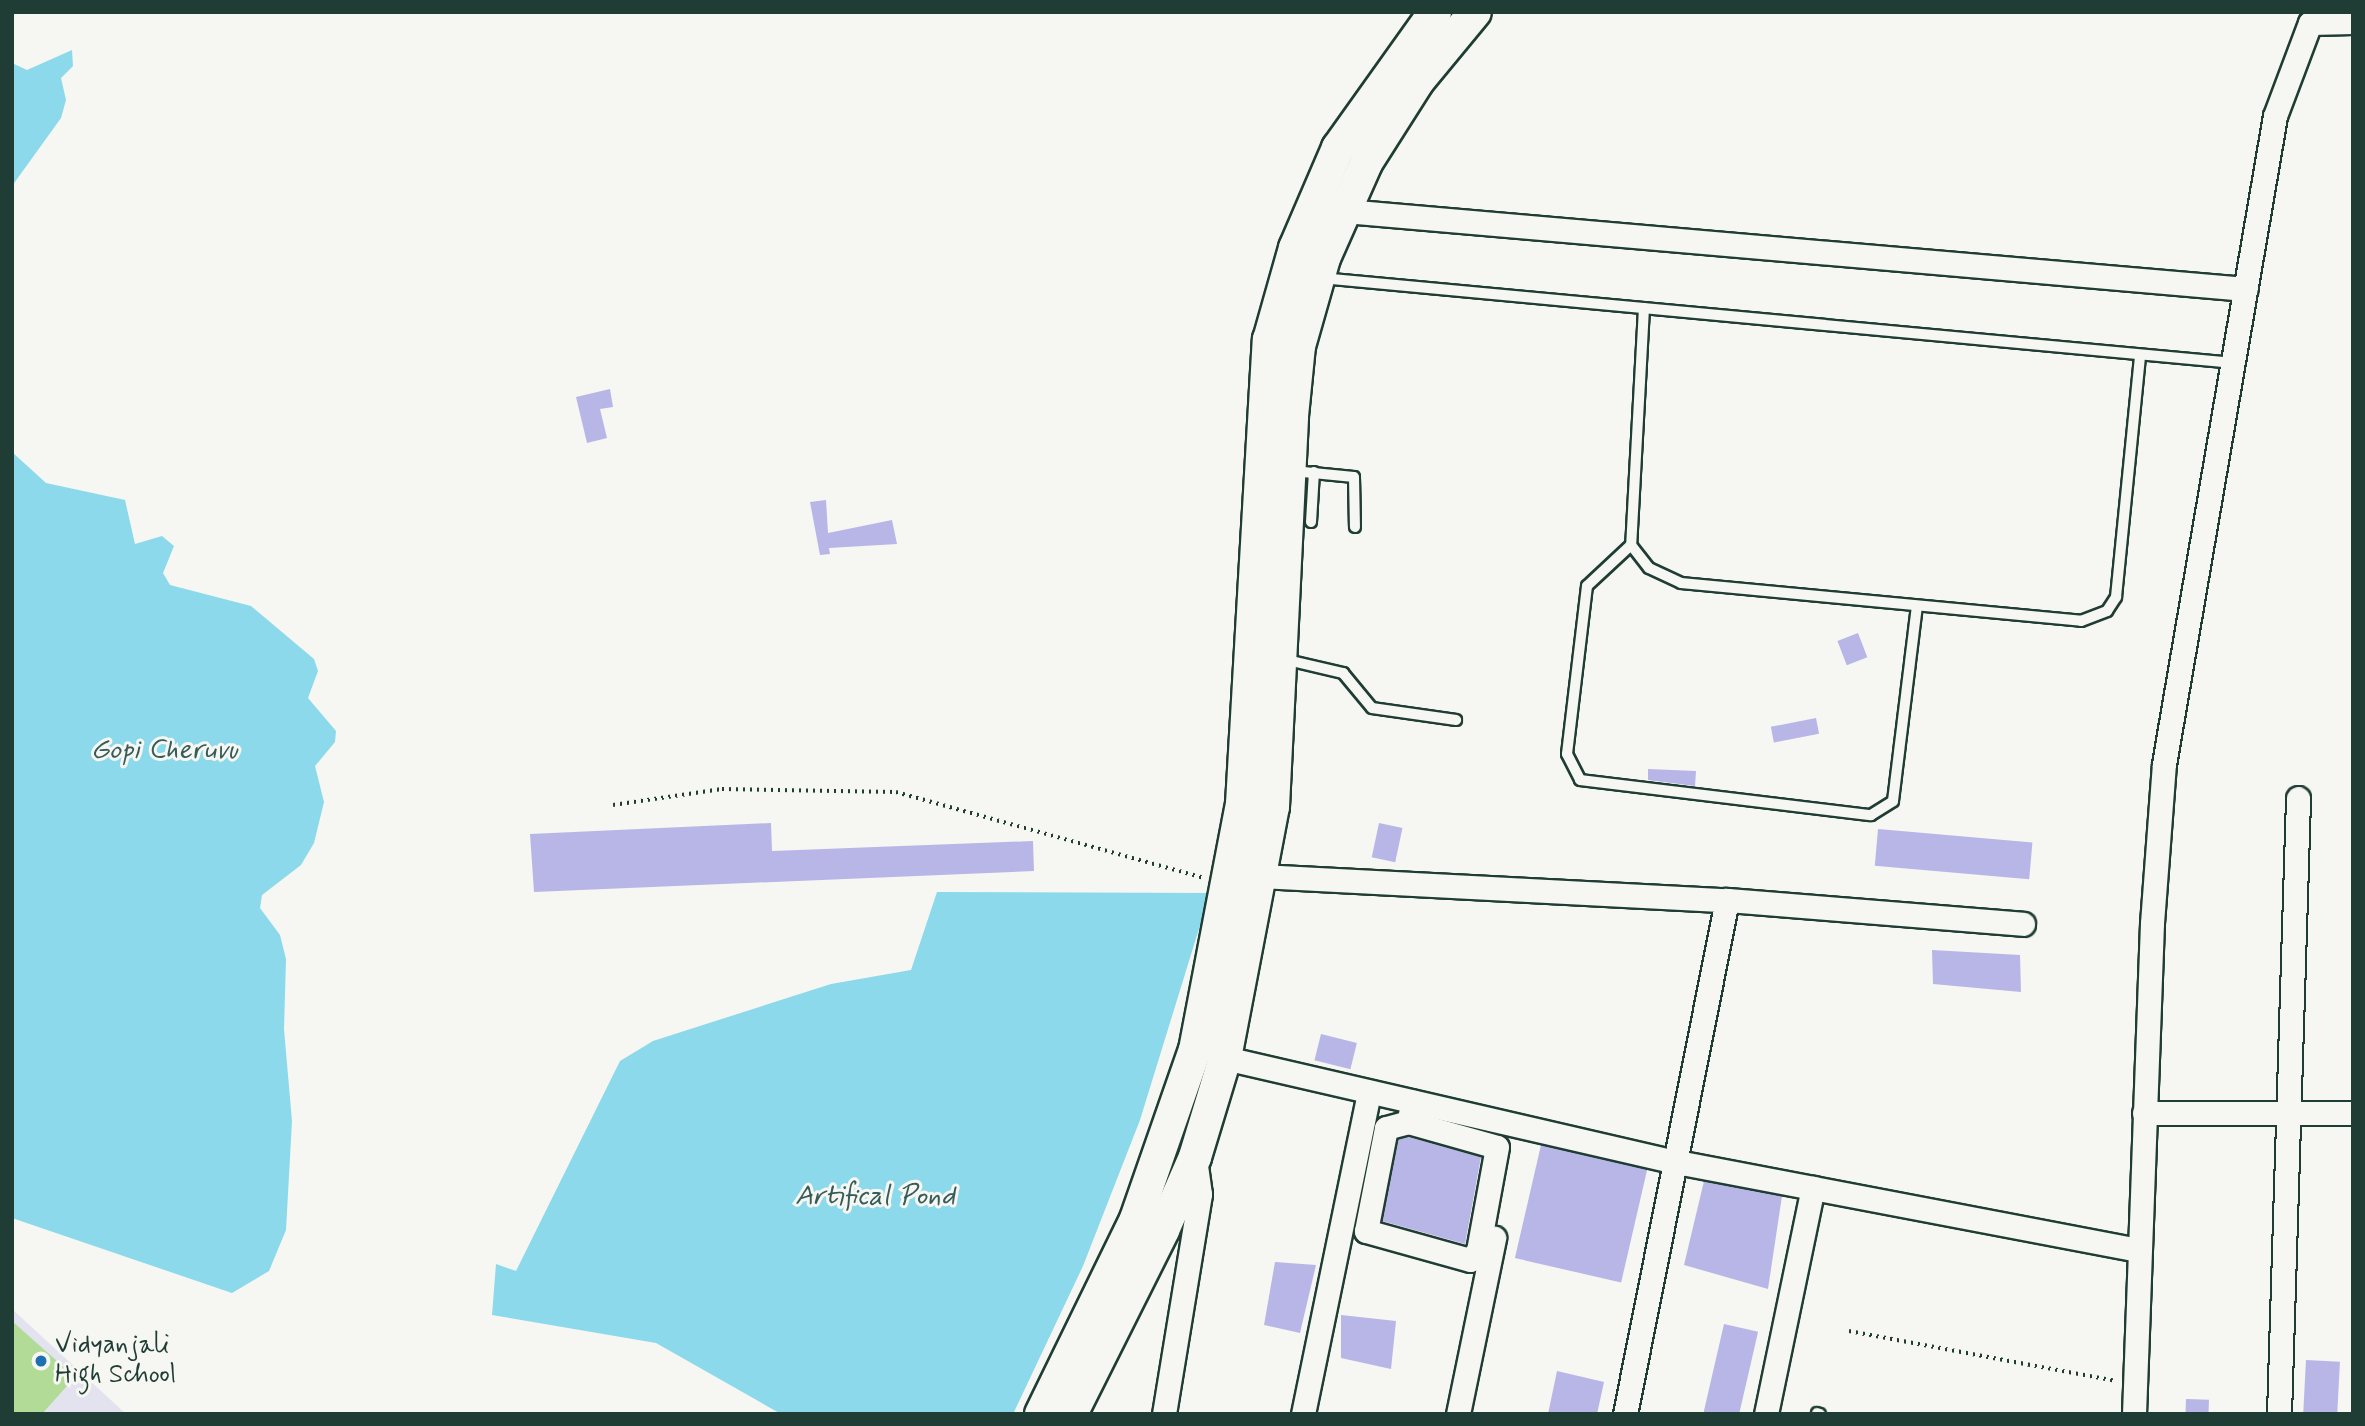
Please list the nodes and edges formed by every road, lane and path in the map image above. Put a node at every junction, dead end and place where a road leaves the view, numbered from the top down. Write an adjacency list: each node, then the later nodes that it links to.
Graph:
1 (1435, 12): 5 (street)
2 (1475, 12): 4 (street)
3 (2353, 22): 7 (street)
4 (1345, 211): 6 (street); 7 (street)
5 (1287, 274): 6 (street); 21 (street)
6 (1318, 278): 8 (lane); 11 (street)
7 (2246, 289): 10 (street)
8 (1644, 308): 9 (lane); 14 (lane)
9 (2140, 355): 10 (lane); 15 (lane)
10 (2234, 363): 27 (street)
11 (1302, 471): 12 (lane); 13 (lane); 16 (street)
12 (1311, 522)
13 (1355, 527)
14 (1631, 545): 15 (lane); 15 (lane)
15 (1917, 606)
16 (1283, 659): 17 (lane); 20 (street)
17 (1457, 720)
18 (2298, 798): 29 (street)
19 (613, 805): 21 (path)
20 (1262, 876): 22 (street); 24 (street)
21 (1229, 885): 32 (street)
22 (1727, 900): 23 (street); 34 (street)
23 (2023, 924)
24 (1225, 1058): 25 (street); 33 (street)
25 (1369, 1092): 26 (street); 42 (street)
26 (1411, 1112): 31 (street); 31 (street)
27 (2144, 1113): 29 (street); 36 (street)
28 (2353, 1113): 29 (street)
29 (2288, 1114): 47 (street)
30 (1516, 1126): 31 (street); 34 (street); 43 (street)
31 (1472, 1127)
32 (1166, 1146): 33 (street); 39 (street)
33 (1195, 1157): 40 (street); 41 (street)
34 (1677, 1162): 35 (street); 44 (street)
35 (1813, 1188): 36 (street); 45 (street)
36 (2139, 1250): 38 (street)
37 (1849, 1331): 38 (path)
38 (2135, 1384): 46 (street)
39 (1041, 1414)
40 (1070, 1414)
41 (1164, 1414)
42 (1303, 1414)
43 (1458, 1414)
44 (1625, 1414)
45 (1766, 1414)
46 (2134, 1414)
47 (2279, 1414)

